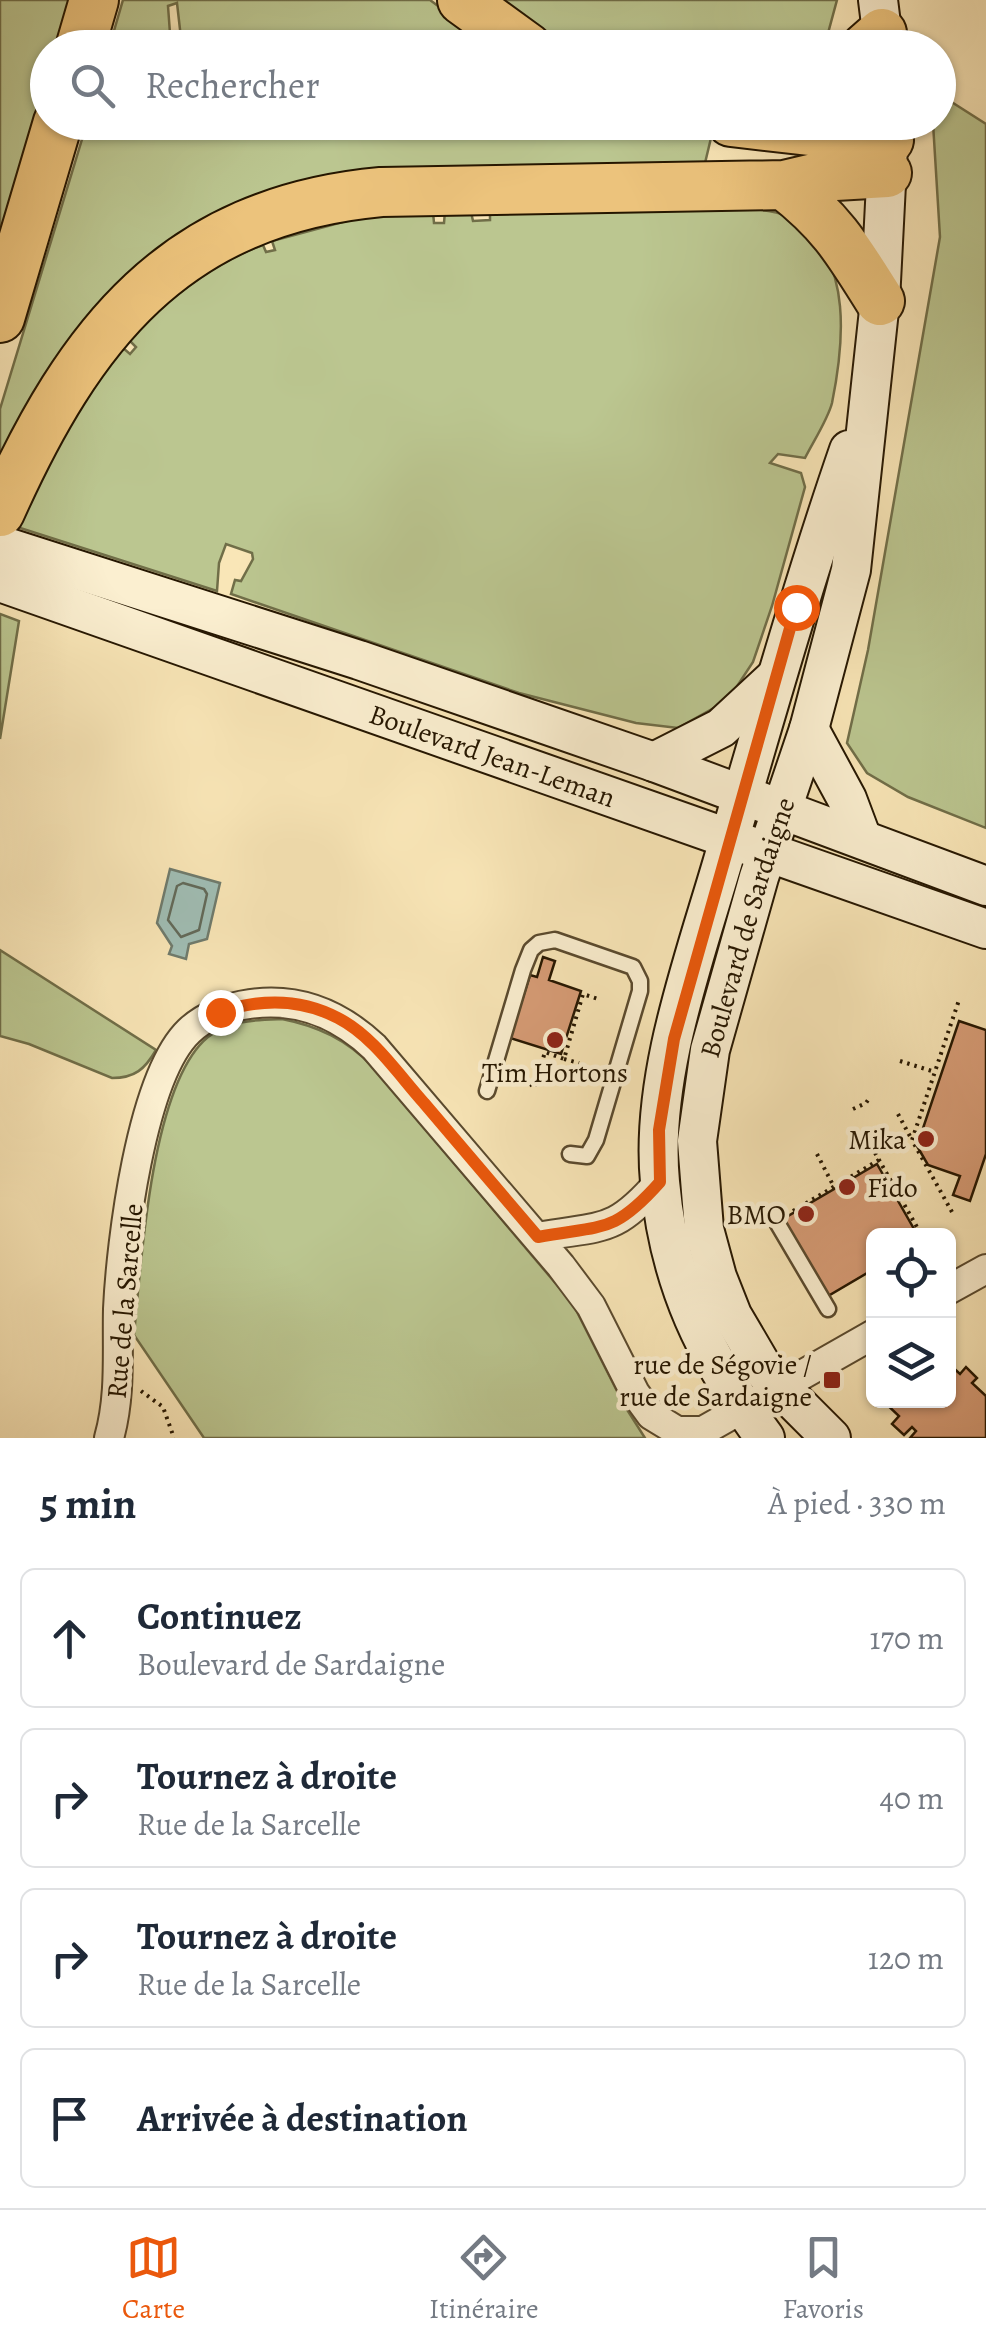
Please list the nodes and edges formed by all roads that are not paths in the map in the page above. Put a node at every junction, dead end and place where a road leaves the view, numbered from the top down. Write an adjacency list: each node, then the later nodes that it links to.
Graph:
1 (94, 0): 3 (highway)
2 (462, 0): 4 (highway)
3 (85, 30)
4 (503, 30)
5 (53, 140): 10 (highway)
6 (858, 140): 7 (highway)
7 (888, 145): 8 (highway); 9 (street, Boulevard de Sardaigne)
8 (784, 185): 9 (highway); 12 (highway)
9 (880, 301): 11 (street, Boulevard de Sardaigne)
10 (0, 318)
11 (871, 386): 14 (street, Boulevard de Sardaigne); 15 (street, Boulevard de Sardaigne)
12 (0, 512)
13 (14, 568): 16 (street, Boulevard Jean-Leman); 19 (street, Boulevard Jean-Leman)
14 (777, 676): 16 (street); 17 (street, Boulevard de Sardaigne)
15 (809, 729): 18 (street, Boulevard de Sardaigne); 20 (street)
16 (654, 762): 17 (street, Boulevard Jean-Leman)
17 (742, 795): 18 (street, Boulevard Jean-Leman); 19 (street, Boulevard de Sardaigne)
18 (782, 811): 20 (street, Boulevard Jean-Leman); 21 (street, Boulevard de Sardaigne)
19 (729, 838): 21 (street, Boulevard Jean-Leman); 26 (street, Boulevard de Sardaigne)
20 (862, 839): 22 (street, Boulevard Jean-Leman)
21 (767, 852): 23 (street, Boulevard Jean-Leman); 33 (street, Boulevard de Sardaigne)
22 (986, 886)
23 (986, 929)
24 (487, 1090): 25 (lane)
25 (570, 1154)
26 (660, 1182): 28 (street); 34 (street, Boulevard de Sardaigne)
27 (778, 1214): 31 (lane)
28 (538, 1237): 34 (street, Rue de la Sarcelle); 35 (street, Rue de la Sarcelle)
29 (986, 1270): 30 (street)
30 (956, 1286)
31 (828, 1310)
32 (866, 1339): 33 (street, Rue de la Sarcelle)
33 (781, 1390): 34 (street, Rue de la Sarcelle); 36 (street, Boulevard de Sardaigne)
34 (754, 1424)
35 (109, 1438)
36 (830, 1438)

